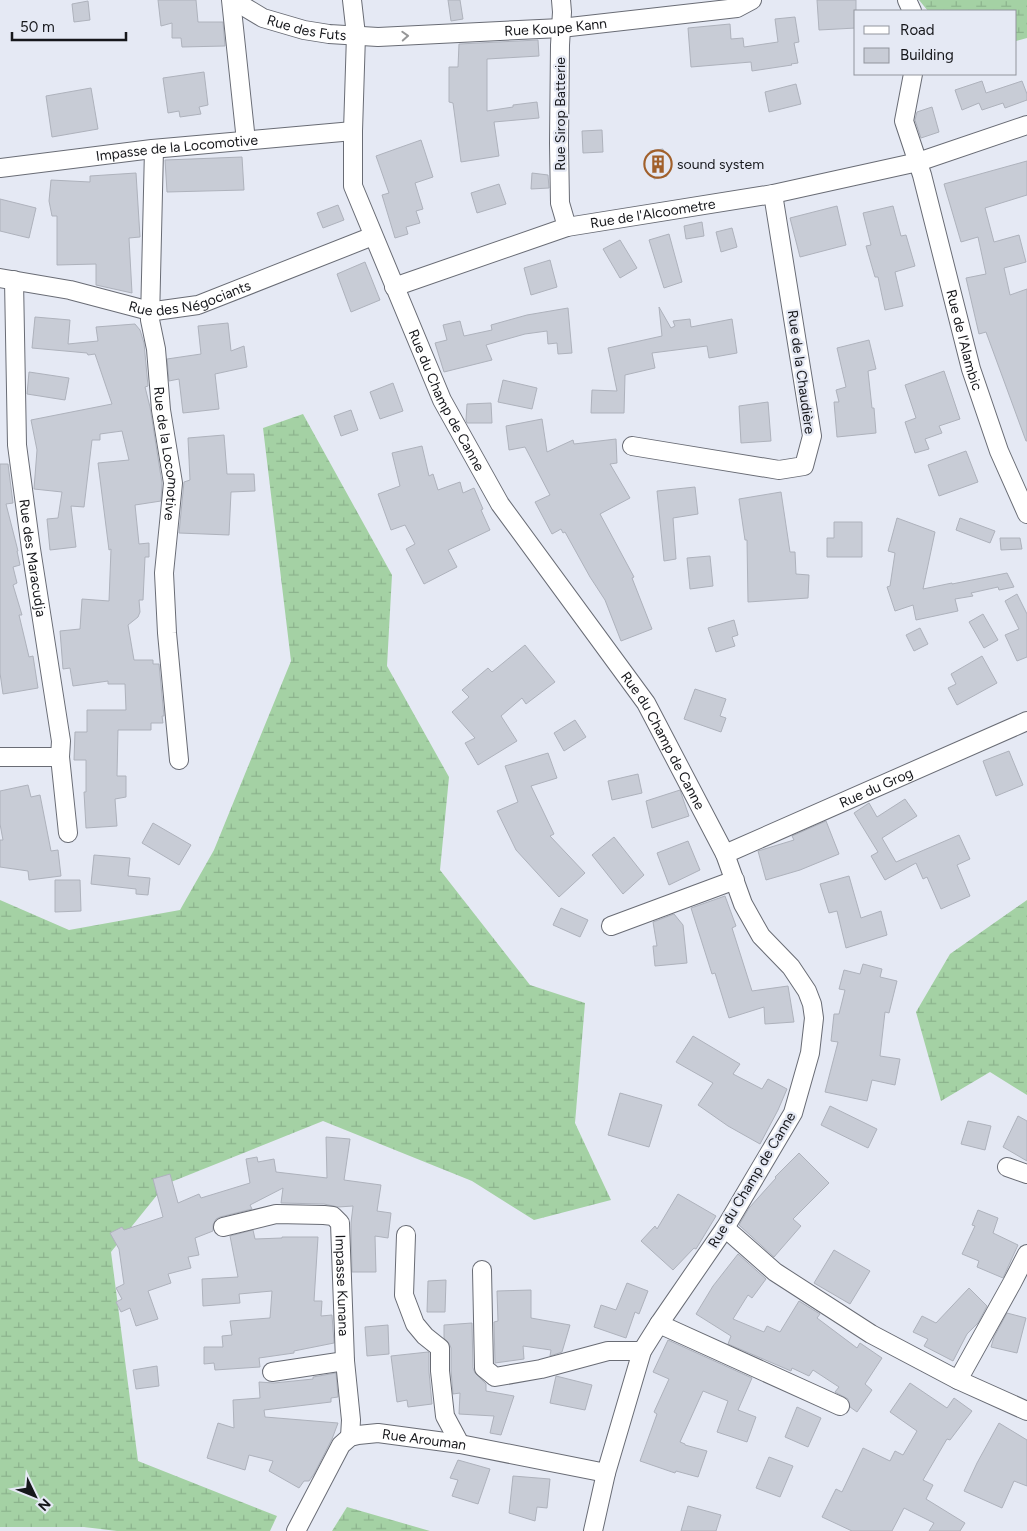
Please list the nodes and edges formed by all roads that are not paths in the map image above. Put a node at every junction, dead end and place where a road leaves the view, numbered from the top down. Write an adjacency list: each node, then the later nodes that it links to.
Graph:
1 (232, 0): 6 (street, Rue des Futs); 10 (street)
2 (352, 0): 6 (street, Rue du Champ de Canne)
3 (561, 0): 5 (street, Rue Sirop Batterie)
4 (752, 0): 5 (street, Rue Koupe Kann)
5 (560, 28): 6 (street, Rue Koupe Kann, one-way to 5); 15 (street, Rue Sirop Batterie)
6 (356, 35): 9 (street, Rue du Champ de Canne)
7 (914, 75): 12 (street, Rue de l'Alambic)
8 (1027, 125): 12 (street, Rue de l'Alcoometre)
9 (353, 131): 10 (street, Impasse de la Locomotive); 16 (street, Rue du Champ de Canne)
10 (246, 141): 11 (street, Impasse de la Locomotive)
11 (154, 149): 13 (street, Impasse de la Locomotive); 19 (street, Rue de la Locomotive)
12 (918, 162): 14 (street, Rue de l'Alcoometre); 21 (street, Rue de l'Alambic)
13 (0, 168)
14 (773, 194): 15 (street, Rue de l'Alcoometre); 20 (street, Rue de la Chaudière)
15 (567, 227): 18 (street, Rue de l'Alcoometre)
16 (373, 236): 18 (street, Rue du Champ de Canne); 19 (street, Rue des Négociants)
17 (7, 279): 19 (street, Rue des Négociants); 23 (street, Rue des Maracudja)
18 (394, 287): 27 (street, Rue du Champ de Canne)
19 (150, 310): 25 (street, Rue de la Locomotive)
20 (632, 446)
21 (1027, 514)
22 (1027, 721): 27 (street, Rue du Grog)
23 (60, 757): 24 (street); 26 (street, Rue des Maracudja)
24 (0, 758)
25 (179, 760)
26 (68, 833)
27 (725, 854): 28 (street, Rue du Champ de Canne)
28 (735, 880): 29 (street); 33 (street, Rue du Champ de Canne)
29 (611, 926)
30 (1007, 1168): 31 (street)
31 (1027, 1174)
32 (224, 1226): 39 (street, Impasse Kunana)
33 (725, 1228): 37 (street, Rue du Champ de Canne); 41 (street)
34 (406, 1235): 45 (street)
35 (1027, 1254): 41 (street)
36 (482, 1270): 38 (street)
37 (659, 1324): 38 (street, Rue du Champ de Canne); 42 (street)
38 (642, 1351): 46 (street, Rue du Champ de Canne)
39 (345, 1361): 40 (street); 44 (street, Impasse Kunana)
40 (272, 1372)
41 (958, 1380): 43 (street)
42 (840, 1406)
43 (1027, 1411)
44 (350, 1437): 45 (street, Rue Arouman); 47 (street)
45 (460, 1444): 46 (street, Rue Arouman)
46 (606, 1473): 48 (street, Rue du Champ de Canne)
47 (296, 1531)
48 (593, 1531)

